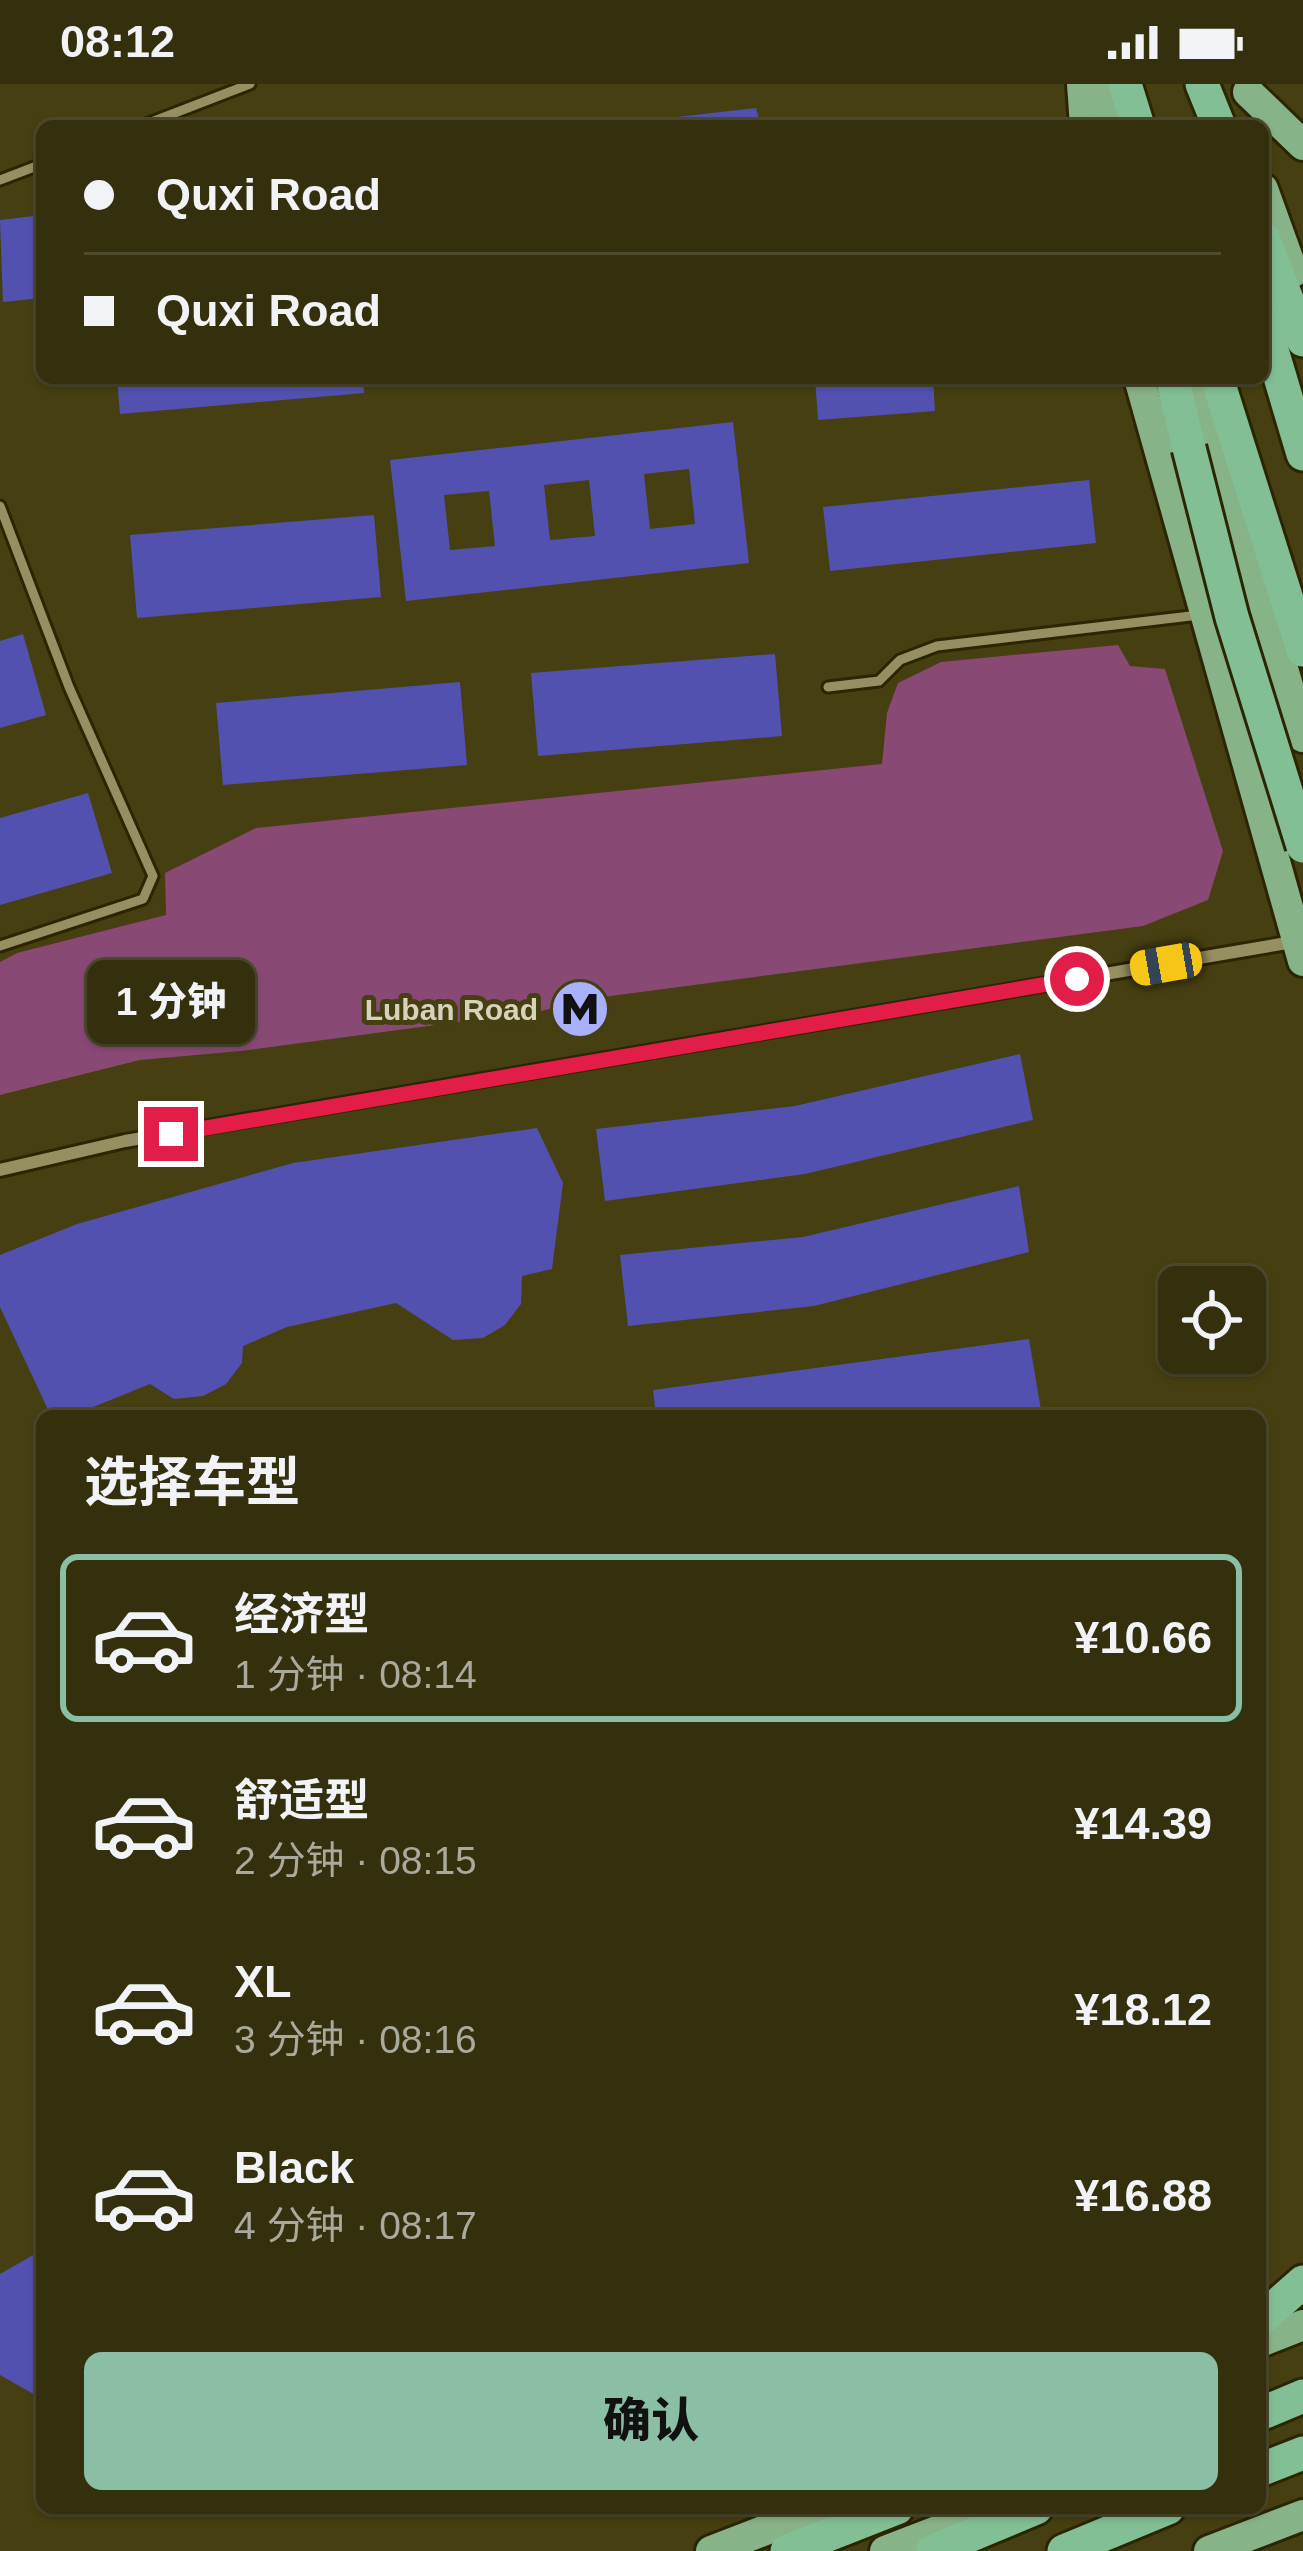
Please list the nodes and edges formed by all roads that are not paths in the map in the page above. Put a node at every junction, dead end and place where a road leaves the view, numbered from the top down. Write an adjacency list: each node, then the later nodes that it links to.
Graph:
1 (250, 84): 9 (lane)
2 (1082, 84): 10 (main road)
3 (1100, 84): 11 (main road)
4 (1113, 84): 12 (highway)
5 (1125, 84): 13 (highway)
6 (1192, 84): 14 (highway)
7 (1202, 84): 15 (highway)
8 (1247, 88): 16 (main road); 17 (main road)
9 (157, 120)
10 (1085, 120)
11 (1115, 120)
12 (1117, 120)
13 (1136, 120)
14 (1203, 120)
15 (1217, 120)
16 (1252, 120)
17 (1303, 145)
18 (36, 166): 19 (lane)
19 (0, 180)
20 (1269, 206): 22 (main road)
21 (1269, 253): 24 (highway)
22 (1303, 301)
23 (1269, 340): 29 (highway)
24 (1303, 340)
25 (1141, 384): 31 (main road)
26 (1174, 384): 35 (highway, bridge)
27 (1200, 384): 34 (main road)
28 (1219, 384): 32 (highway)
29 (1303, 454)
30 (0, 506): 36 (lane)
31 (1205, 614): 33 (lane); 37 (main road)
32 (1303, 650)
33 (828, 687)
34 (1303, 737)
35 (1303, 846)
36 (0, 946)
37 (1301, 947): 38 (street)
38 (0, 1170)
39 (1303, 2282): 40 (highway)
40 (1266, 2315)
41 (1303, 2325): 42 (main road)
42 (1266, 2340)
43 (1303, 2394): 44 (highway)
44 (1266, 2409)
45 (1303, 2452): 46 (highway)
46 (1266, 2467)
47 (807, 2514): 53 (main road)
48 (882, 2514): 54 (highway)
49 (982, 2514): 55 (main road)
50 (1022, 2514): 56 (highway)
51 (1153, 2514): 57 (highway)
52 (1303, 2515): 58 (main road)
53 (711, 2551)
54 (787, 2551)
55 (885, 2551)
56 (933, 2551)
57 (1064, 2551)
58 (1209, 2551)

